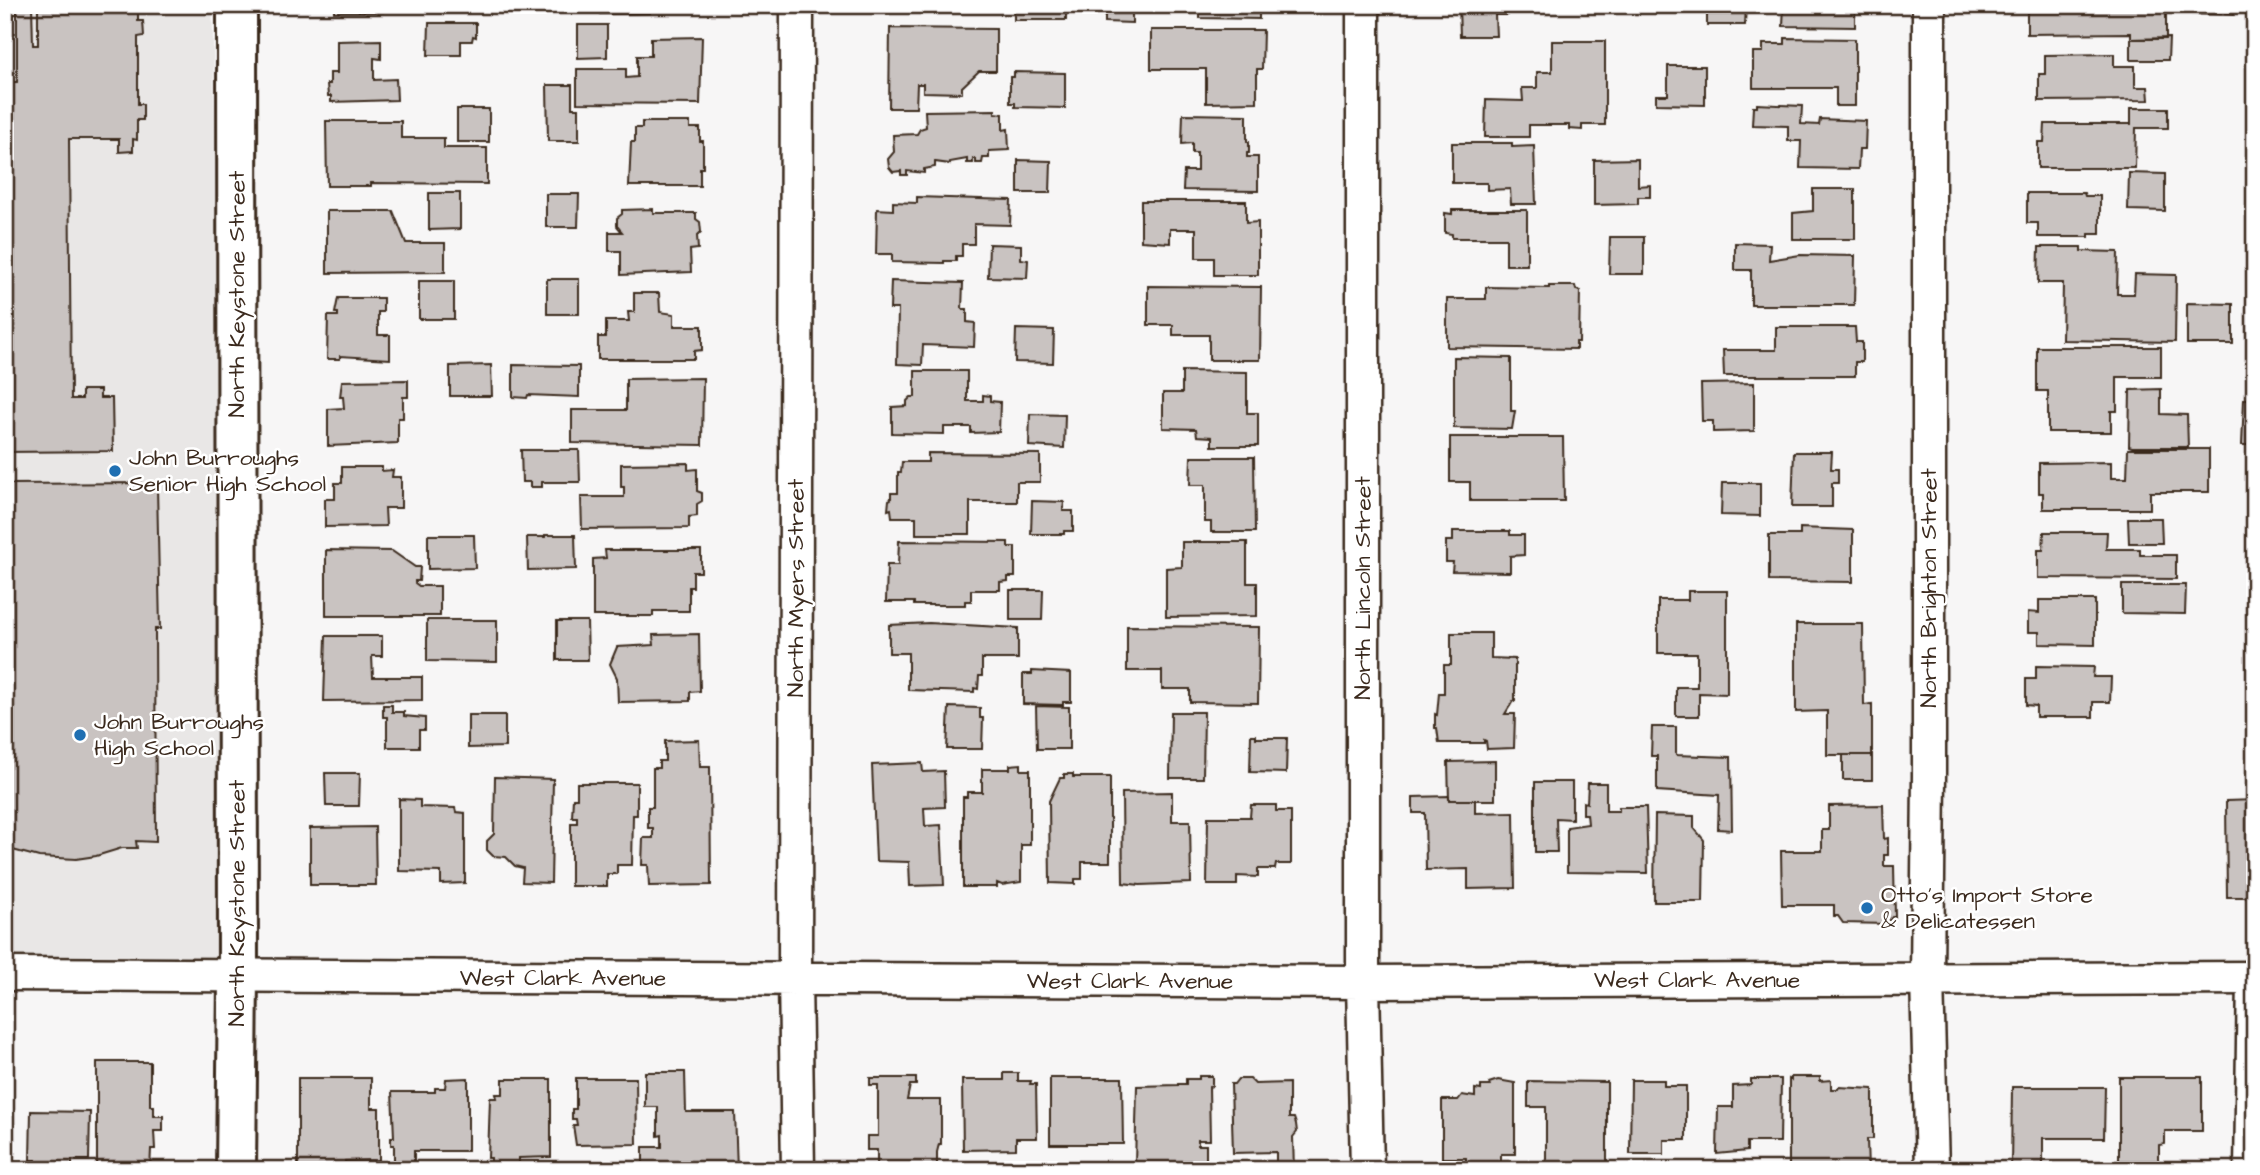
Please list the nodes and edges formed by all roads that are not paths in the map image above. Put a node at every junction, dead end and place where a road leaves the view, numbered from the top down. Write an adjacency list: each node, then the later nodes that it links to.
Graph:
1 (237, 5): 6 (street, North Keystone Street)
2 (797, 5): 7 (street, North Myers Street)
3 (1363, 5): 10 (street, North Lincoln Street)
4 (1928, 5): 8 (street, North Brighton Street)
5 (5, 974): 6 (street, West Clark Avenue)
6 (238, 977): 7 (street, West Clark Avenue); 11 (street, North Keystone Street)
7 (795, 978): 10 (street, West Clark Avenue); 12 (street, North Myers Street)
8 (1927, 978): 9 (street, West Clark Avenue); 10 (street, West Clark Avenue); 14 (street, North Brighton Street)
9 (2250, 978): 15 (lane)
10 (1363, 982): 13 (street, North Lincoln Street)
11 (236, 1170)
12 (798, 1170)
13 (1367, 1170)
14 (1932, 1170)
15 (2243, 1170)

